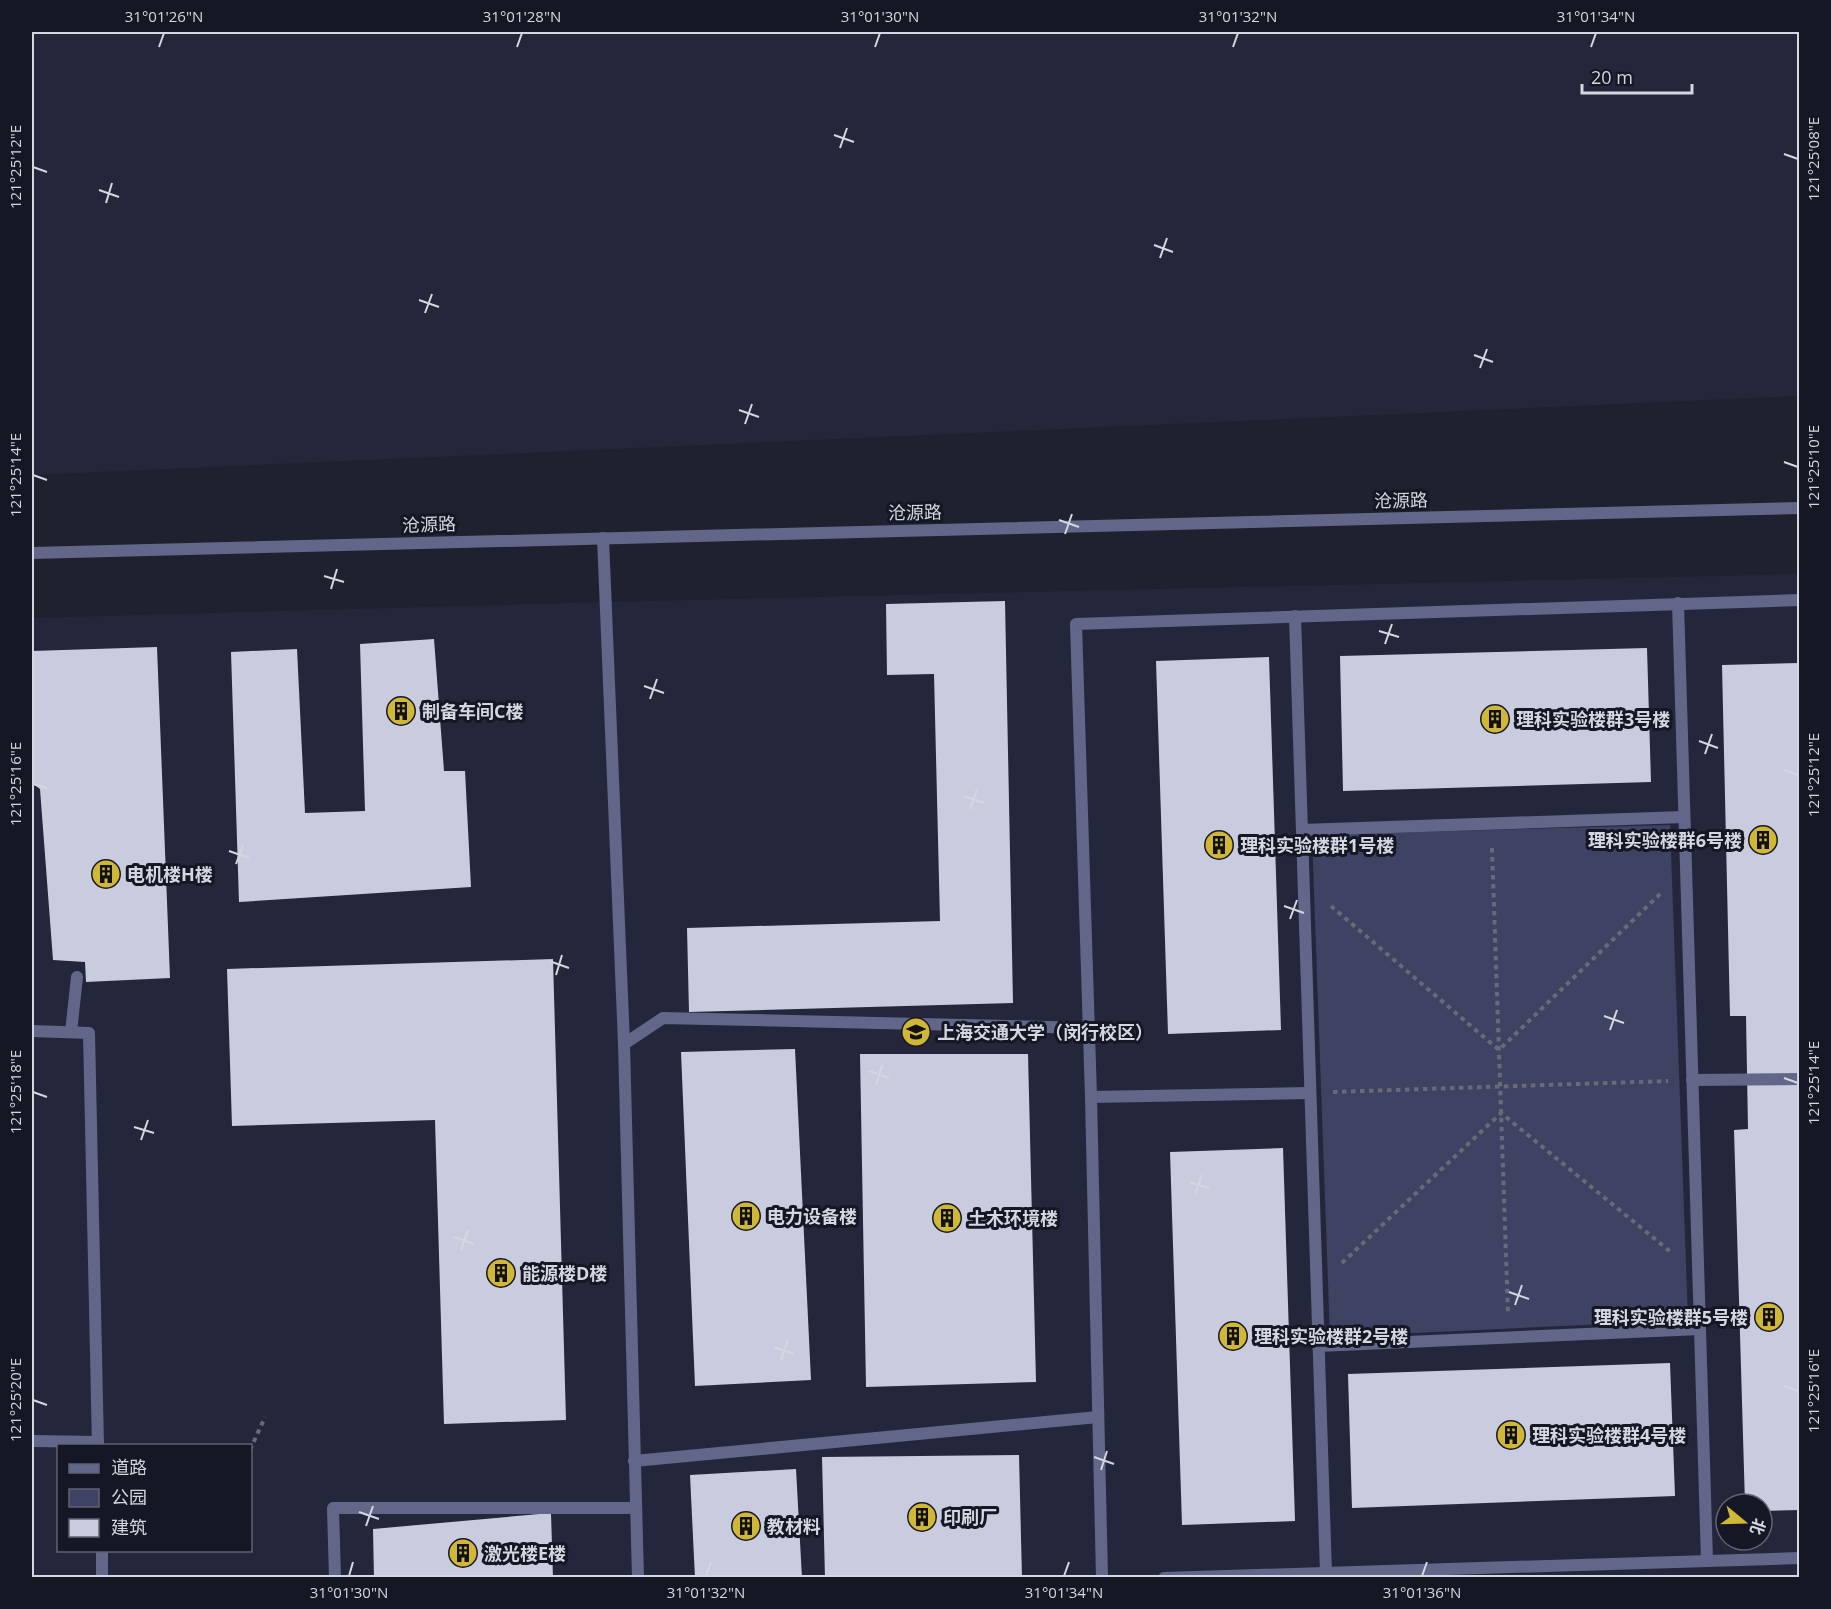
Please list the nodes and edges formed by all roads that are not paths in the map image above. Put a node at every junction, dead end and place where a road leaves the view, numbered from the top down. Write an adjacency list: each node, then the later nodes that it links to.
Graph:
1 (1800, 508): 2 (street, 沧源路)
2 (603, 538): 3 (street, 沧源路); 13 (street)
3 (32, 553)
4 (1800, 600): 5 (street)
5 (1678, 603): 6 (street); 7 (street)
6 (1295, 616): 8 (street); 10 (street)
7 (1684, 817): 8 (street); 15 (street)
8 (1302, 830): 16 (street)
9 (77, 977): 12 (street)
10 (1089, 1028): 13 (street); 17 (street)
11 (32, 1031): 12 (street)
12 (71, 1032): 22 (street)
13 (624, 1044): 23 (street)
14 (1800, 1079): 15 (street)
15 (1692, 1080): 18 (street)
16 (1310, 1093): 17 (street); 19 (street)
17 (1091, 1097): 20 (street)
18 (1700, 1329): 19 (street); 27 (street)
19 (1318, 1346): 28 (street)
20 (1098, 1417): 23 (street); 32 (street)
21 (32, 1441): 22 (street)
22 (98, 1444)
23 (634, 1461): 24 (street)
24 (635, 1508): 30 (street); 31 (street)
25 (102, 1552): 29 (street)
26 (1800, 1558): 27 (street)
27 (1707, 1561): 28 (street)
28 (1326, 1573): 33 (street)
29 (102, 1578)
30 (335, 1578)
31 (638, 1578)
32 (1102, 1578)
33 (1164, 1578)

